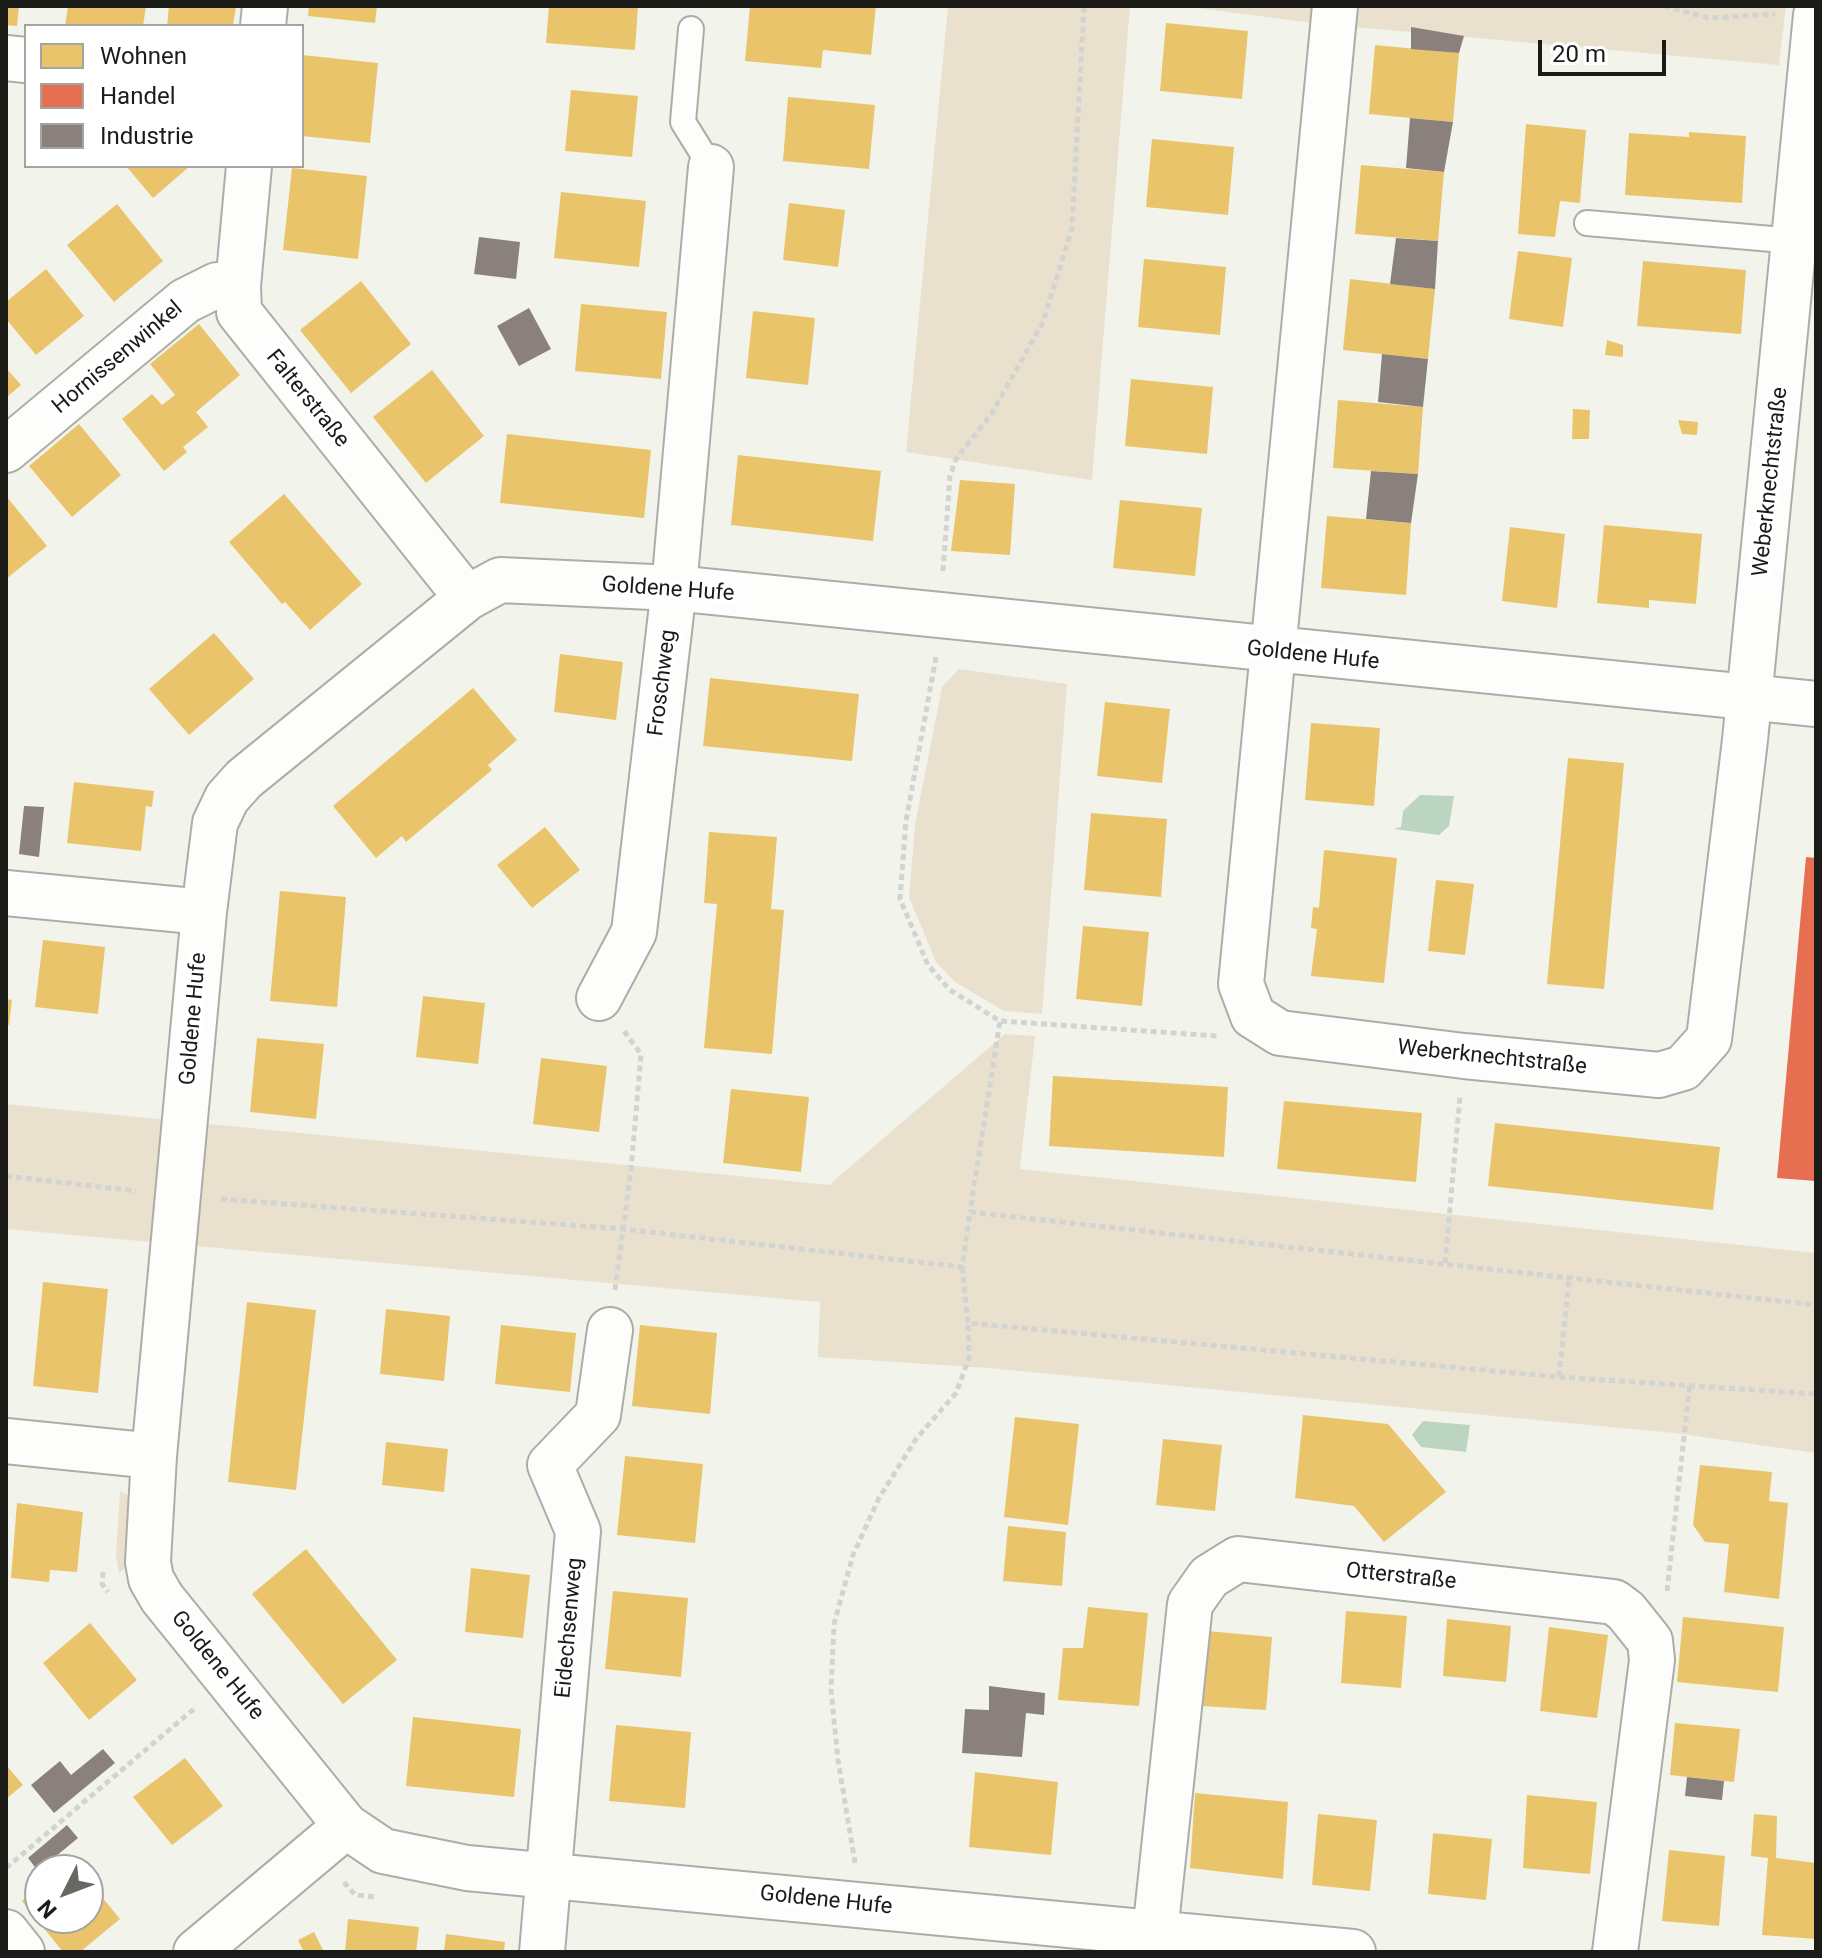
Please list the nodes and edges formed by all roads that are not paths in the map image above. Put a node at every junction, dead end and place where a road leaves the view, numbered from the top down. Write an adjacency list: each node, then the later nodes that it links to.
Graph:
1 (1335, 6): 12 (street)
2 (1801, 14): 7 (street, Weberknechtstraße)
3 (691, 29): 4 (lane)
4 (711, 167): 10 (street, Froschweg)
5 (249, 168): 8 (street, Falterstraße)
6 (1587, 223): 7 (lane)
7 (1795, 241): 13 (street, Weberknechtstraße)
8 (238, 286): 9 (street, Hornissenwinkel); 11 (street, Falterstraße)
9 (6, 450)
10 (674, 588): 11 (street, Goldene Hufe); 12 (street, Goldene Hufe); 17 (street, Froschweg)
11 (467, 598): 16 (street, Goldene Hufe)
12 (1275, 652): 13 (street, Goldene Hufe); 13 (street, Weberknechtstraße)
13 (1749, 699): 14 (street, Goldene Hufe)
14 (1816, 704)
15 (6, 893): 16 (street)
16 (204, 912): 20 (street, Goldene Hufe)
17 (599, 998)
18 (610, 1330): 22 (street, Eidechsenweg)
19 (6, 1441): 20 (street)
20 (154, 1456): 21 (street, Goldene Hufe)
21 (331, 1839): 22 (street, Goldene Hufe); 26 (street)
22 (550, 1874): 24 (street, Goldene Hufe); 27 (street, Eidechsenweg)
23 (6, 1932): 25 (street)
24 (1154, 1942): 28 (street, Goldene Hufe); 29 (street, Otterstraße)
25 (22, 1952)
26 (196, 1952)
27 (542, 1952)
28 (1353, 1952)
29 (1615, 1952)

